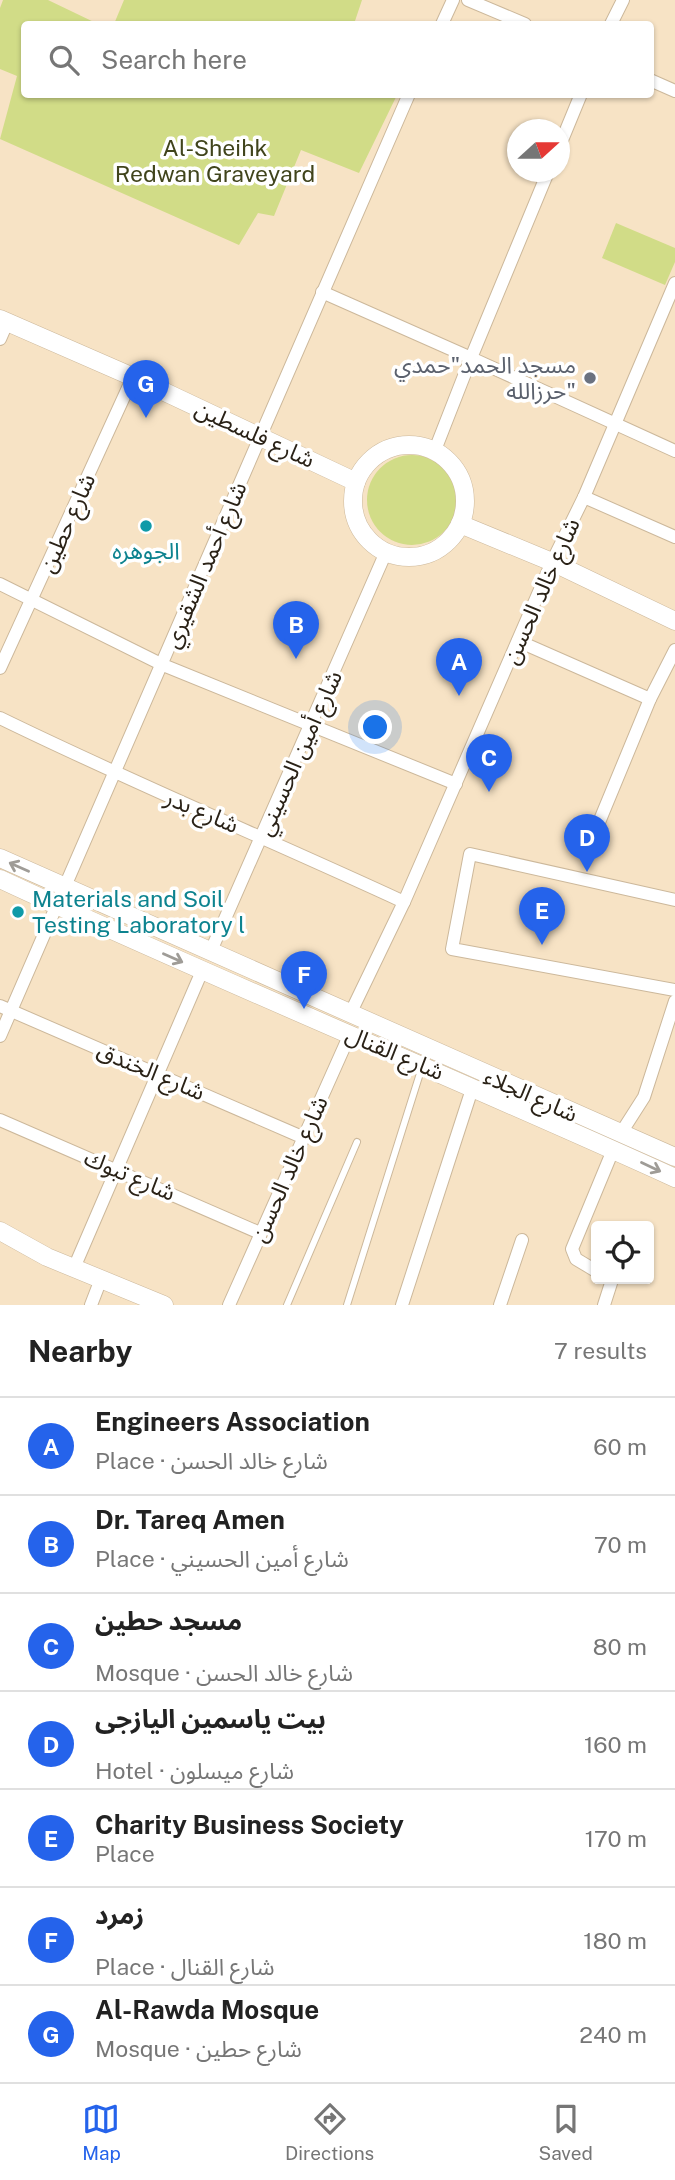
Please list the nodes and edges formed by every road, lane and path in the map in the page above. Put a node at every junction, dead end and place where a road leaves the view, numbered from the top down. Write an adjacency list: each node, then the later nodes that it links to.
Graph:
1 (453, 0): 4 (street)
2 (468, 0): 5 (street)
3 (623, 0): 6 (street)
4 (443, 21)
5 (518, 21)
6 (612, 21)
7 (654, 82): 8 (street)
8 (675, 91)
9 (407, 98): 14 (street, شارع أحمد الشقيري)
10 (578, 98): 11 (street)
11 (570, 119)
12 (544, 182): 16 (street)
13 (675, 283): 18 (street, شارع خالد الحسن)
14 (321, 292): 16 (street); 19 (street, شارع أحمد الشقيري)
15 (2, 327): 17 (main road, شارع فلسطين)
16 (471, 358): 18 (street); 20 (street)
17 (133, 377): 19 (main road, شارع فلسطين); 29 (street, شارع حطين)
18 (616, 423): 21 (street); 23 (street, شارع خالد الحسن)
19 (259, 436): 22 (main road, شارع فلسطين); 33 (street, شارع أحمد الشقيري)
20 (435, 450): 22 (main road); 24 (main road)
21 (675, 451)
22 (356, 482): 26 (main road)
23 (584, 497): 25 (street); 27 (street, شارع خالد الحسن)
24 (460, 524): 26 (main road); 27 (main road)
25 (675, 537)
26 (386, 552): 37 (street, شارع أمين الحسيني)
27 (552, 562): 30 (main road); 31 (street, شارع خالد الحسن)
28 (0, 584): 29 (street)
29 (33, 599): 33 (street); 34 (street, شارع حطين)
30 (675, 621)
31 (518, 641): 35 (street); 39 (street, شارع خالد الحسن)
32 (675, 650): 35 (street)
33 (163, 665): 37 (street); 38 (street, شارع أحمد الشقيري)
34 (0, 668)
35 (650, 699): 40 (street)
36 (0, 718): 38 (street, شارع بدر)
37 (311, 725): 39 (street); 41 (street, شارع أمين الحسيني)
38 (116, 775): 41 (street, شارع بدر); 44 (street, شارع أحمد الشقيري)
39 (456, 784): 46 (street, شارع خالد الحسن)
40 (594, 832)
41 (262, 836): 46 (street, شارع بدر); 48 (street, شارع أمين الحسيني)
42 (0, 858): 44 (main road, شارع القنال, one-way to 42)
43 (0, 879): 47 (main road, شارع القنال)
44 (66, 888): 47 (street, شارع أحمد الشقيري); 48 (main road, شارع القنال)
45 (675, 900): 50 (street)
46 (404, 902): 53 (street, شارع خالد الحسن)
47 (57, 905): 49 (main road, شارع القنال, one-way to 49); 52 (street, شارع أحمد الشقيري)
48 (210, 953): 53 (main road, شارع القنال)
49 (202, 971): 54 (main road, شارع القنال); 57 (street)
50 (675, 990)
51 (675, 1001): 61 (street)
52 (5, 1009): 55 (street, شارع أحمد الشقيري); 57 (street, شارع الخندق)
53 (351, 1012): 61 (main road, شارع الجلاء)
54 (350, 1034): 56 (main road, شارع القنال); 60 (street, شارع خالد الحسن)
55 (0, 1036)
56 (422, 1065): 58 (main road, شارع القنال); 77 (lane)
57 (159, 1074): 60 (street, شارع الخندق); 64 (street)
58 (473, 1086): 61 (main road, شارع القنال); 78 (street)
59 (0, 1120): 64 (street, شارع تبوك)
60 (302, 1137): 67 (street, شارع خالد الحسن)
61 (617, 1141): 63 (main road, شارع الجلاء); 65 (main road, شارع القنال, one-way to 65); 70 (street)
62 (357, 1142): 76 (lane)
63 (675, 1157)
64 (117, 1169): 67 (street, شارع تبوك); 69 (street)
65 (675, 1178)
66 (0, 1231): 69 (main road)
67 (260, 1233): 75 (street, شارع خالد الحسن)
68 (523, 1240): 79 (street)
69 (74, 1268): 71 (main road)
70 (591, 1268)
71 (101, 1279): 73 (street); 74 (main road)
72 (611, 1284): 80 (street)
73 (91, 1305)
74 (164, 1305)
75 (229, 1305)
76 (287, 1305)
77 (347, 1305)
78 (402, 1305)
79 (500, 1305)
80 (604, 1305)

